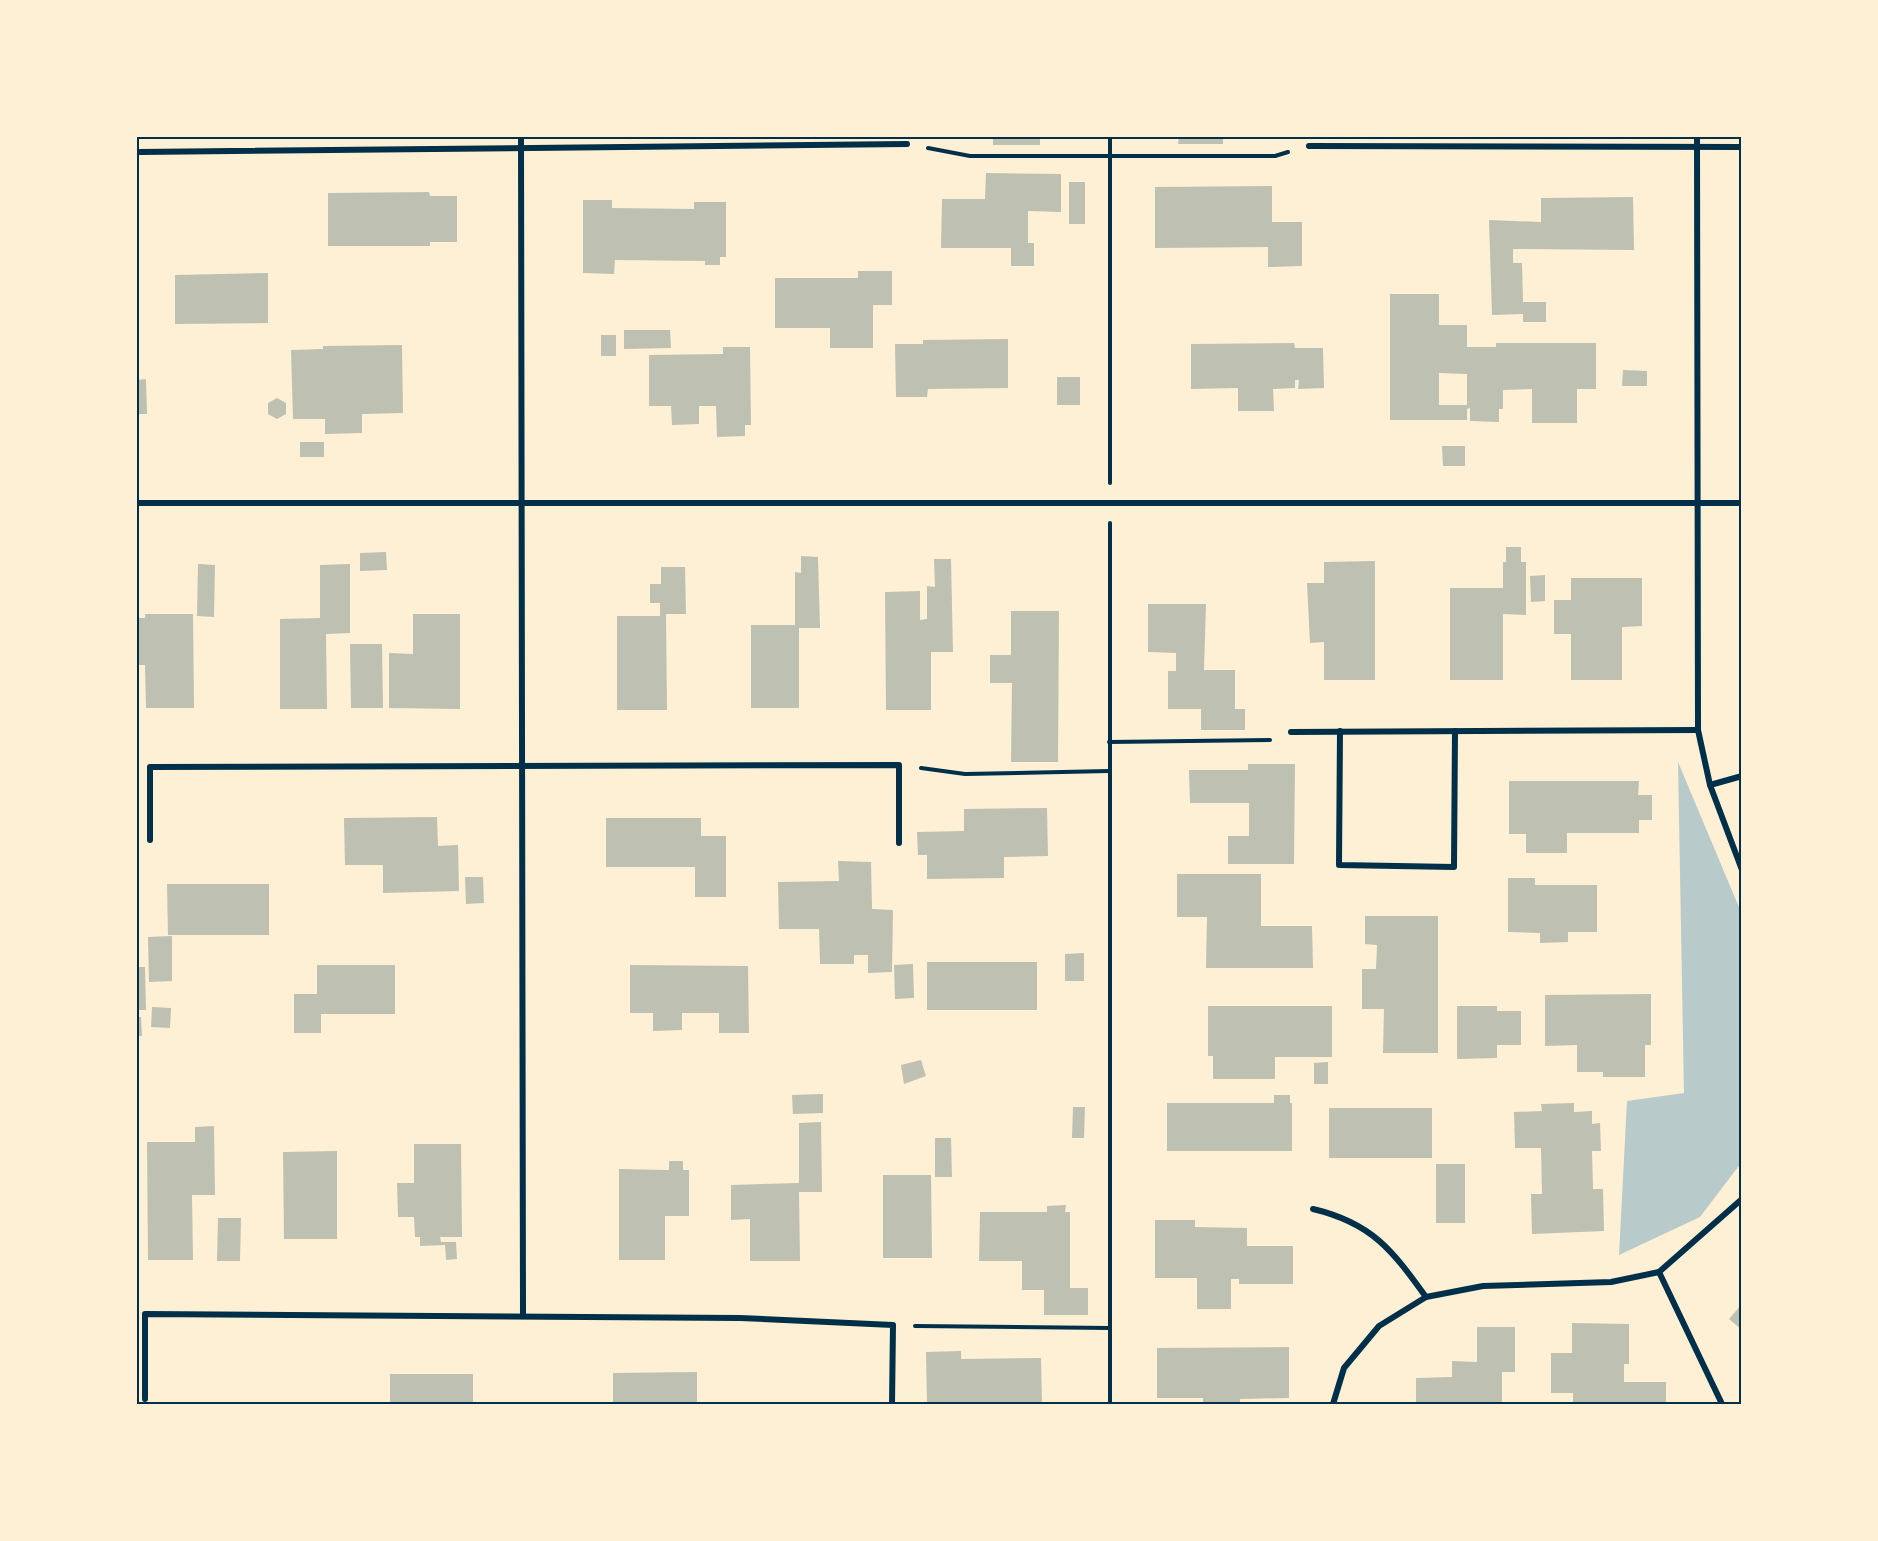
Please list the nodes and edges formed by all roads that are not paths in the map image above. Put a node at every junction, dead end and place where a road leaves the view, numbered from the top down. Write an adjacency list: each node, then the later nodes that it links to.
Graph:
1 (522, 136): 6 (street)
2 (1697, 136): 5 (street)
3 (907, 144): 6 (street)
4 (1309, 146): 5 (street)
5 (1697, 146): 7 (street); 10 (street)
6 (522, 147): 8 (street); 9 (street)
7 (1742, 147)
8 (140, 152)
9 (522, 501): 10 (street); 12 (street); 17 (street)
10 (1698, 502): 11 (street); 13 (street)
11 (1742, 502)
12 (136, 503)
13 (1698, 730): 15 (street); 19 (street)
14 (1340, 731): 15 (street); 15 (street); 16 (street)
15 (1455, 731)
16 (1290, 732)
17 (522, 766): 20 (street); 21 (street); 27 (street)
18 (1742, 776): 19 (street)
19 (1710, 785): 22 (street)
20 (150, 840)
21 (899, 843)
22 (1742, 870)
23 (1742, 1199): 25 (street)
24 (1312, 1209): 26 (street)
25 (1659, 1272): 26 (street); 31 (street)
26 (1426, 1297): 30 (street)
27 (522, 1316): 28 (street); 29 (street)
28 (145, 1399)
29 (892, 1404)
30 (1333, 1404)
31 (1722, 1404)

